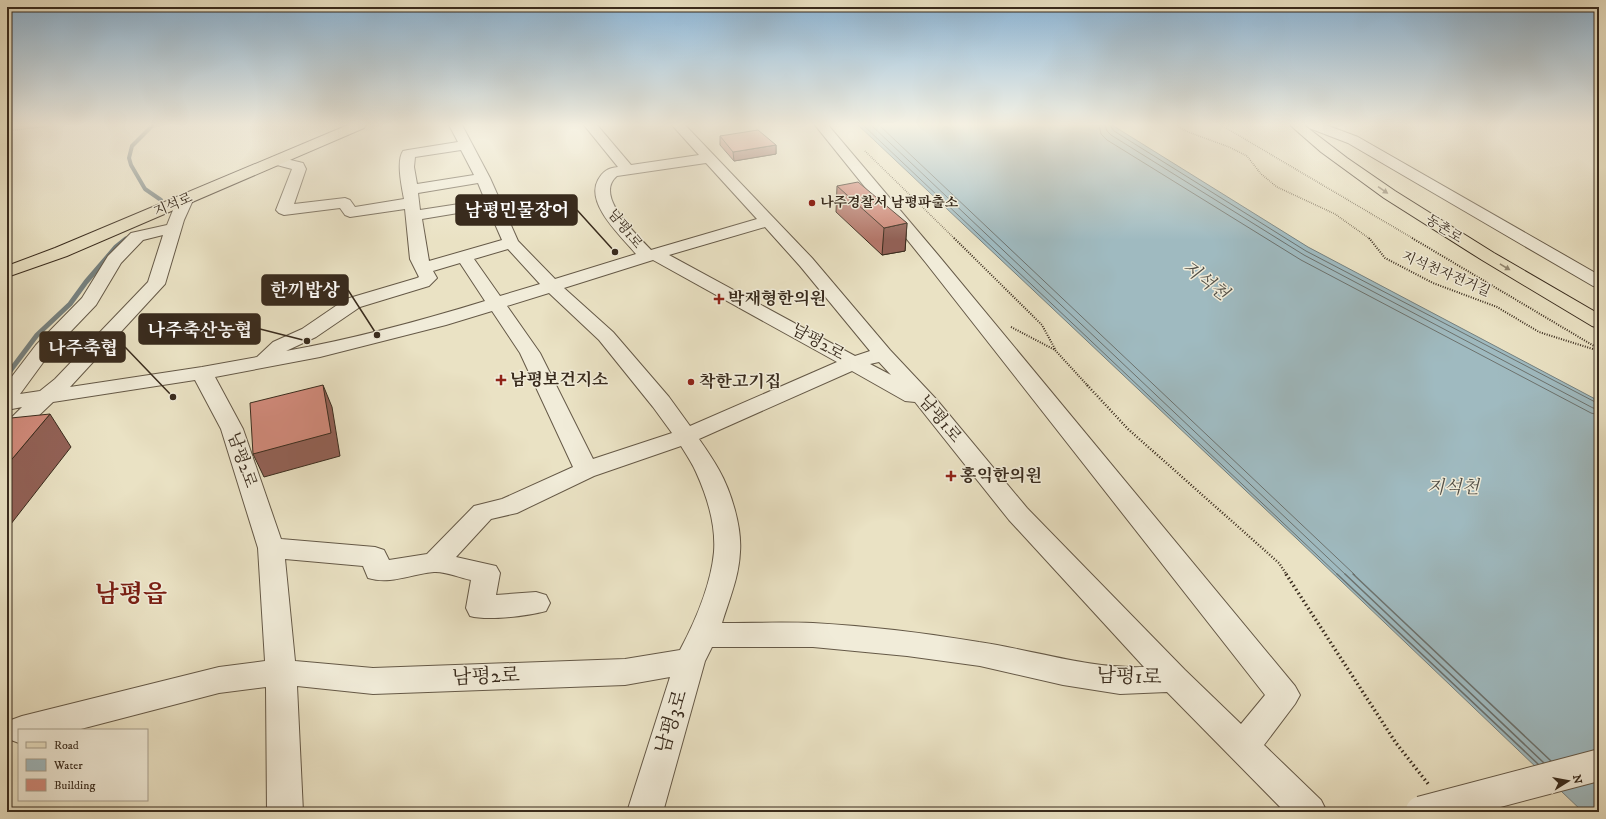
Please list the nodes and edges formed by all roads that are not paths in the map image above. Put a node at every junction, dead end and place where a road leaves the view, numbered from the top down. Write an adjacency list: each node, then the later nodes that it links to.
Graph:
1 (273, 163): 14 (main road, 지석로)
2 (287, 163): 15 (street)
3 (407, 163): 15 (street)
4 (476, 163): 13 (street)
5 (622, 163): 12 (street)
6 (674, 163): 12 (street, 남평1로)
7 (714, 163): 17 (street, 남평1로)
8 (853, 163): 49 (street)
9 (1344, 163): 28 (main road, 동촌로, one-way to 28)
10 (1362, 163): 27 (main road, 동촌로)
11 (1393, 163): 24 (street)
12 (628, 170): 20 (street, 남평1로)
13 (483, 178): 15 (street); 16 (street)
14 (185, 200): 18 (street); 23 (main road, 지석로)
15 (411, 203): 16 (street); 22 (street)
16 (492, 203): 19 (street)
17 (768, 221): 20 (street); 29 (street, 남평1로)
18 (174, 228): 33 (street); 34 (street)
19 (510, 243): 21 (street); 25 (street)
20 (651, 255): 25 (street); 30 (street, 남평2로)
21 (464, 256): 22 (street); 26 (street)
22 (423, 268): 31 (street)
23 (7, 272)
24 (1599, 282)
25 (552, 286): 26 (street); 38 (street)
26 (495, 304): 31 (street); 39 (street)
27 (1599, 308)
28 (1599, 322)
29 (883, 354): 30 (street); 36 (street, 남평1로)
30 (855, 362): 36 (street, 남평2로); 38 (street, 남평2로)
31 (260, 363): 32 (street)
32 (202, 373): 33 (street); 40 (street, 남평2로)
33 (48, 397): 35 (street); 37 (street)
34 (7, 398)
35 (7, 403)
36 (928, 405): 45 (street, 남평1로)
37 (7, 436)
38 (686, 436): 39 (street, 남평2로); 43 (street)
39 (586, 470): 41 (street, 남평2로)
40 (271, 548): 41 (street); 44 (street, 남평2로)
41 (435, 562): 42 (street)
42 (536, 603)
43 (697, 648): 44 (street, 남평2로); 45 (street, 남평1로); 53 (street, 남평3로)
44 (281, 672): 46 (street, 남평2로); 52 (street, 남평2로)
45 (1174, 679): 49 (street, 남평1로)
46 (26, 729)
47 (18, 731): 48 (street)
48 (7, 734)
49 (1243, 746): 54 (street, 남평1로)
50 (1599, 765): 51 (street, bridge)
51 (1426, 799)
52 (285, 812)
53 (645, 812)
54 (1309, 812)

